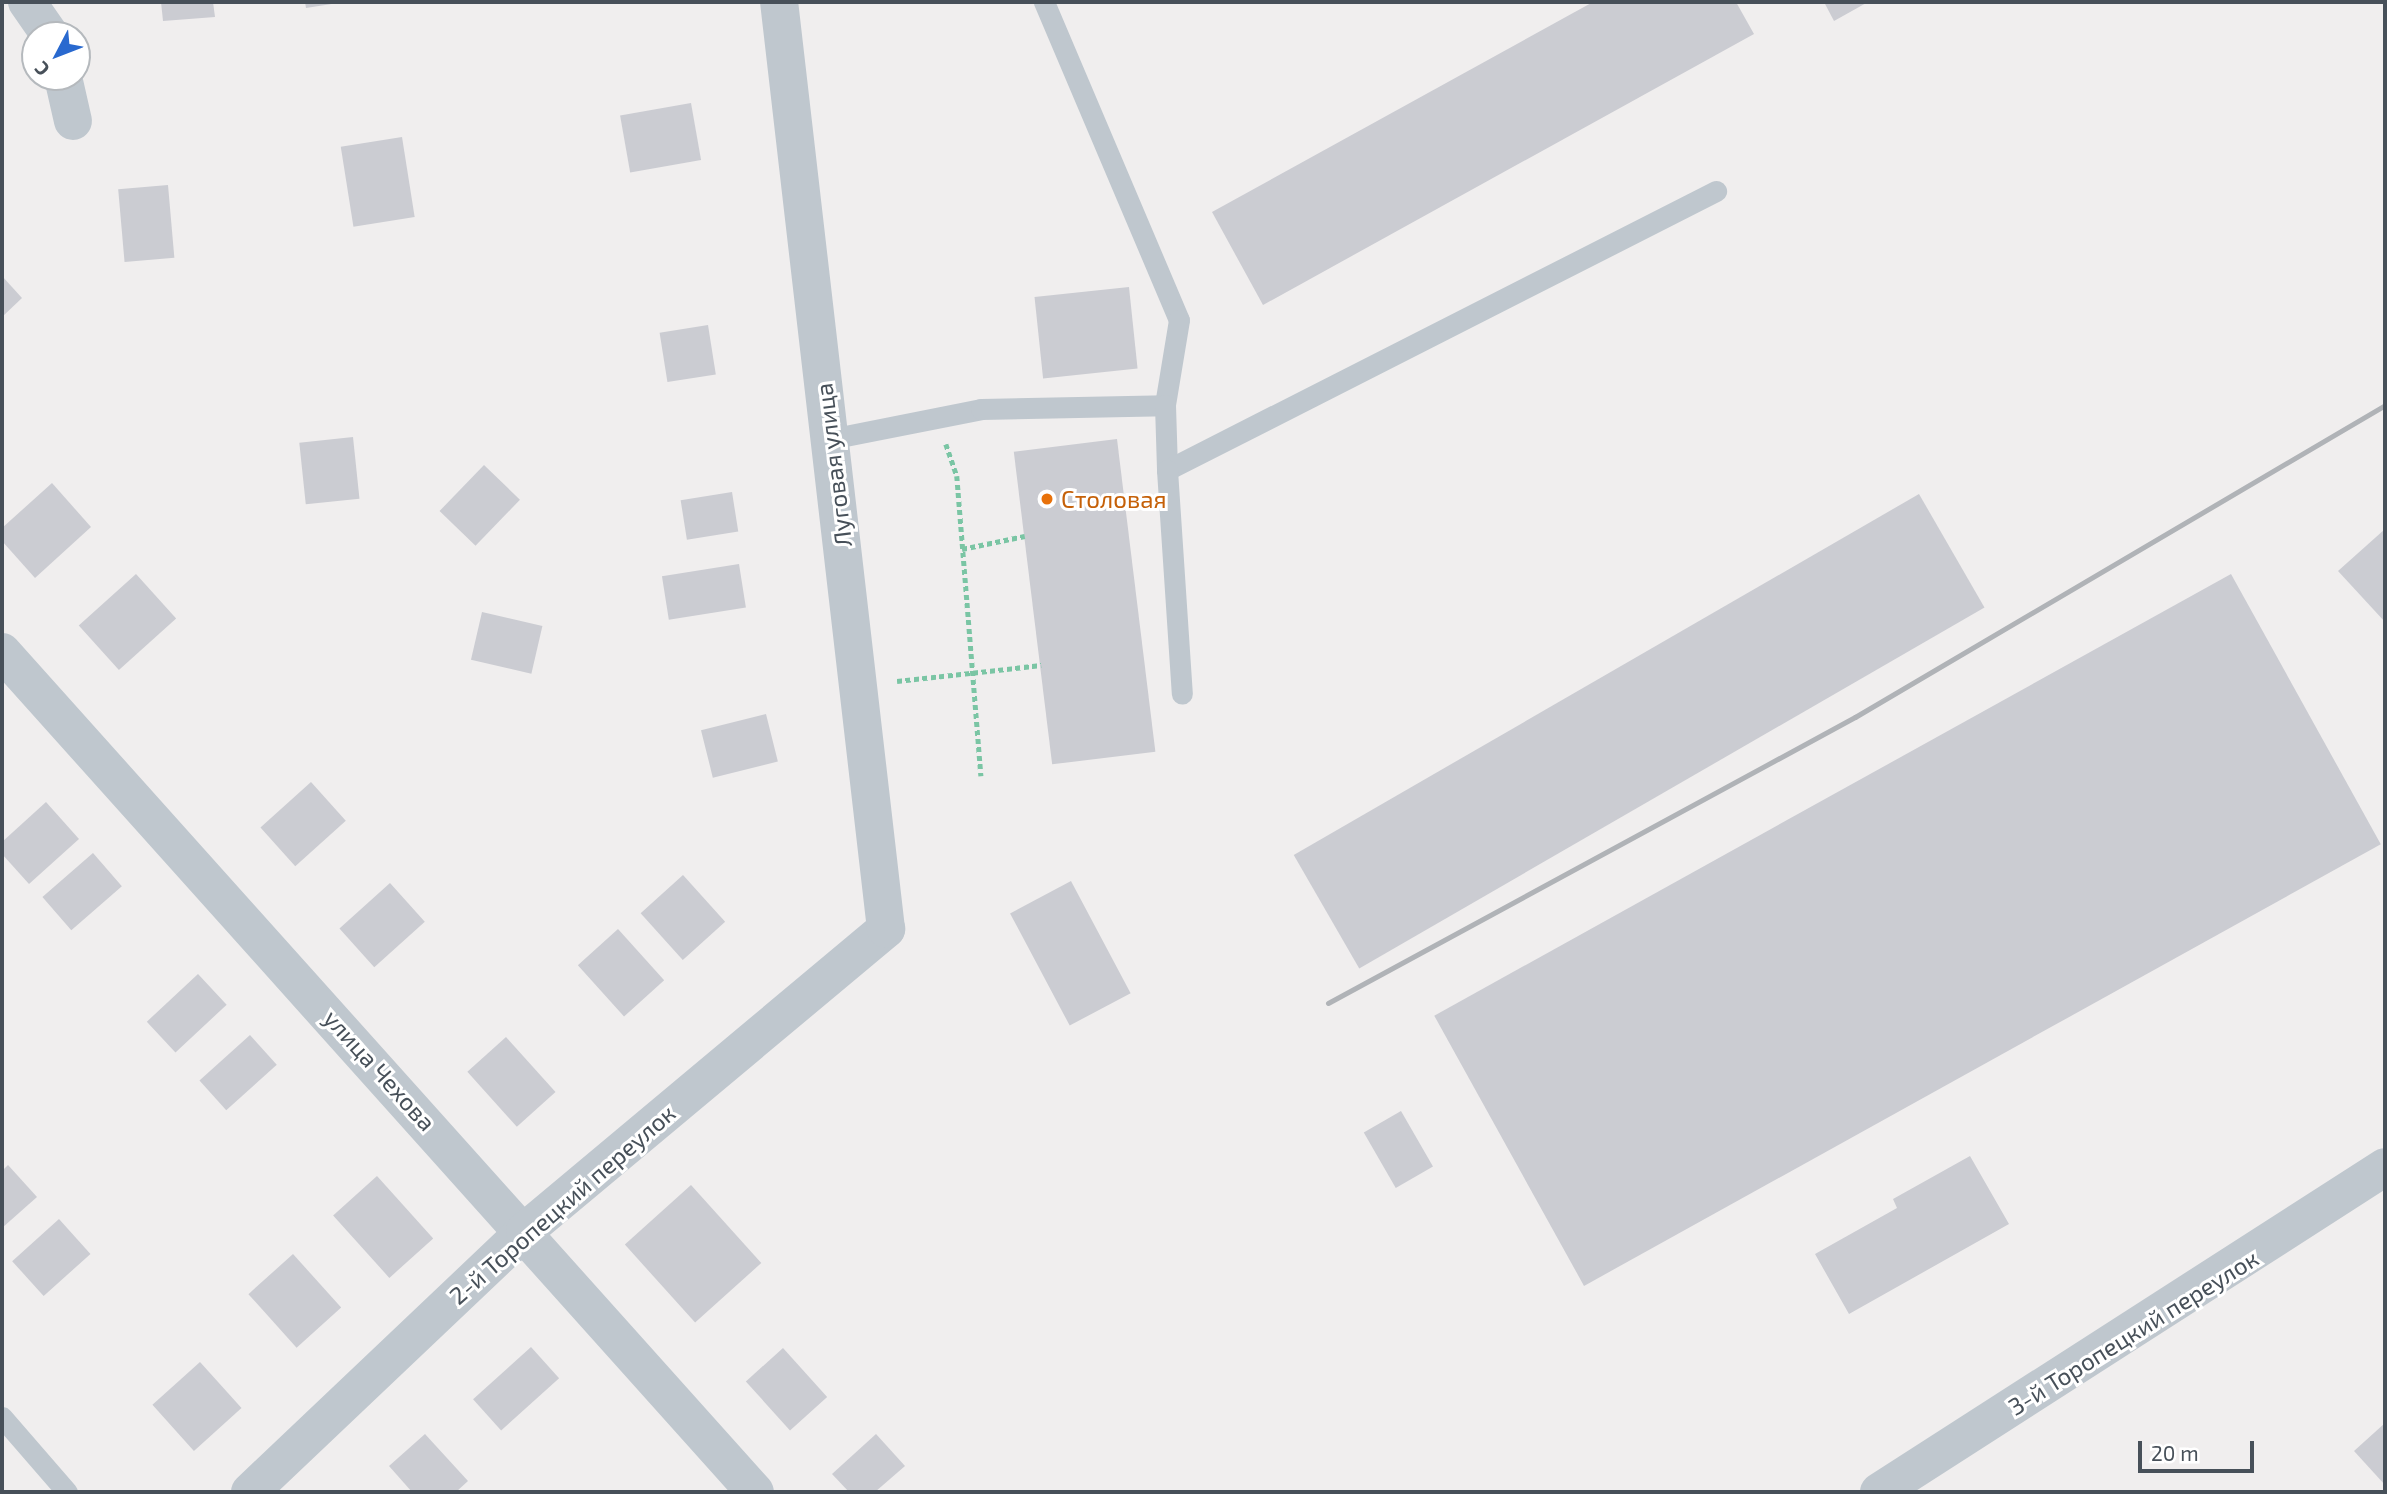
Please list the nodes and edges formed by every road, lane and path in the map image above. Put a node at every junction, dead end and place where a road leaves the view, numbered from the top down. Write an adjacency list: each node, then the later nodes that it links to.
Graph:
1 (27, 2): 4 (street)
2 (779, 2): 10 (street, Луговая улица)
3 (1044, 2): 8 (lane)
4 (40, 21)
5 (67, 91): 6 (street)
6 (73, 121)
7 (1716, 191): 11 (lane)
8 (1165, 405): 9 (lane); 11 (lane)
9 (936, 418): 10 (lane); 13 (path)
10 (830, 439): 17 (street, Луговая улица)
11 (1167, 470): 18 (lane)
12 (1025, 536): 13 (path)
13 (962, 549): 16 (path)
14 (2, 652): 22 (street, улица Чехова)
15 (1041, 665): 16 (path)
16 (971, 673): 17 (path); 19 (path)
17 (858, 686): 20 (street, Луговая улица)
18 (1182, 693)
19 (981, 776)
20 (886, 929): 22 (street, 2-й Торопецкий переулок)
21 (2385, 1167): 27 (street, 3-й Торопецкий переулок)
22 (525, 1231): 25 (street, 2-й Торопецкий переулок); 26 (street, улица Чехова)
23 (2, 1418): 24 (lane)
24 (67, 1492)
25 (250, 1492)
26 (755, 1492)
27 (1879, 1492)

